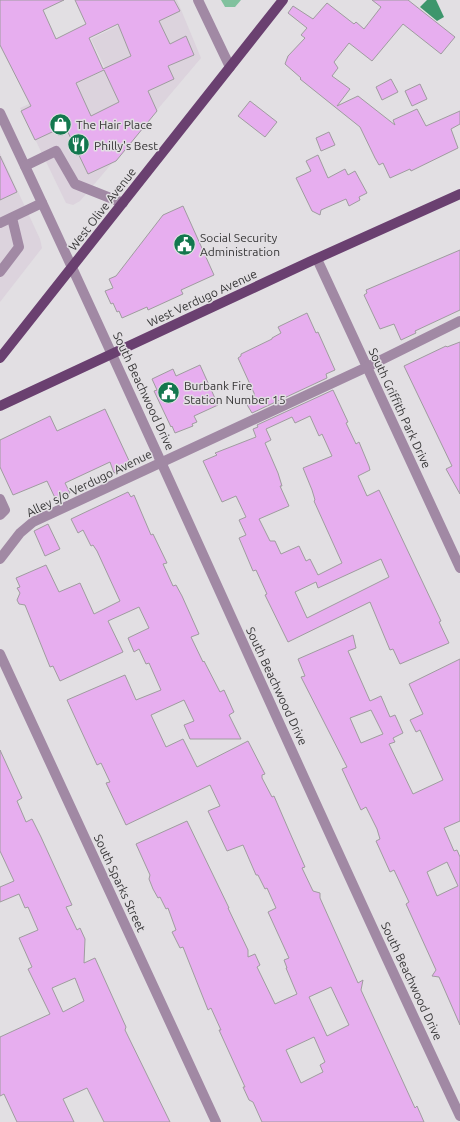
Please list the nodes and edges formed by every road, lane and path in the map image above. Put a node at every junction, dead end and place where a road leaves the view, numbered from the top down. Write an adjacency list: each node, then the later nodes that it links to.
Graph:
1 (198, 0): 3 (street)
2 (283, 0): 3 (main road, West Olive Avenue)
3 (230, 67): 8 (main road, West Olive Avenue)
4 (0, 113): 5 (street, South Beachwood Drive)
5 (25, 166): 7 (street, South Beachwood Drive); 8 (street)
6 (460, 194): 11 (main road, West Verdugo Avenue)
7 (42, 202): 9 (street); 12 (street, South Beachwood Drive)
8 (122, 203): 12 (main road, West Olive Avenue)
9 (12, 218): 10 (street); 13 (street)
10 (0, 223)
11 (317, 259): 15 (main road, West Verdugo Avenue); 17 (street, South Griffith Park Drive)
12 (72, 268): 15 (street, South Beachwood Drive); 16 (main road, West Olive Avenue)
13 (0, 272)
14 (460, 321): 17 (street, Alley s/o Verdugo Avenue)
15 (113, 354): 18 (main road, West Verdugo Avenue); 19 (street, South Beachwood Drive)
16 (0, 357)
17 (367, 367): 19 (street, Alley s/o Verdugo Avenue); 23 (street, South Griffith Park Drive)
18 (0, 406)
19 (162, 463): 22 (street, Alley s/o Verdugo Avenue); 25 (street, South Beachwood Drive)
20 (0, 499): 21 (street)
21 (3, 512)
22 (0, 559)
23 (460, 568)
24 (0, 654): 26 (street, South Sparks Street)
25 (460, 1116)
26 (216, 1122)

